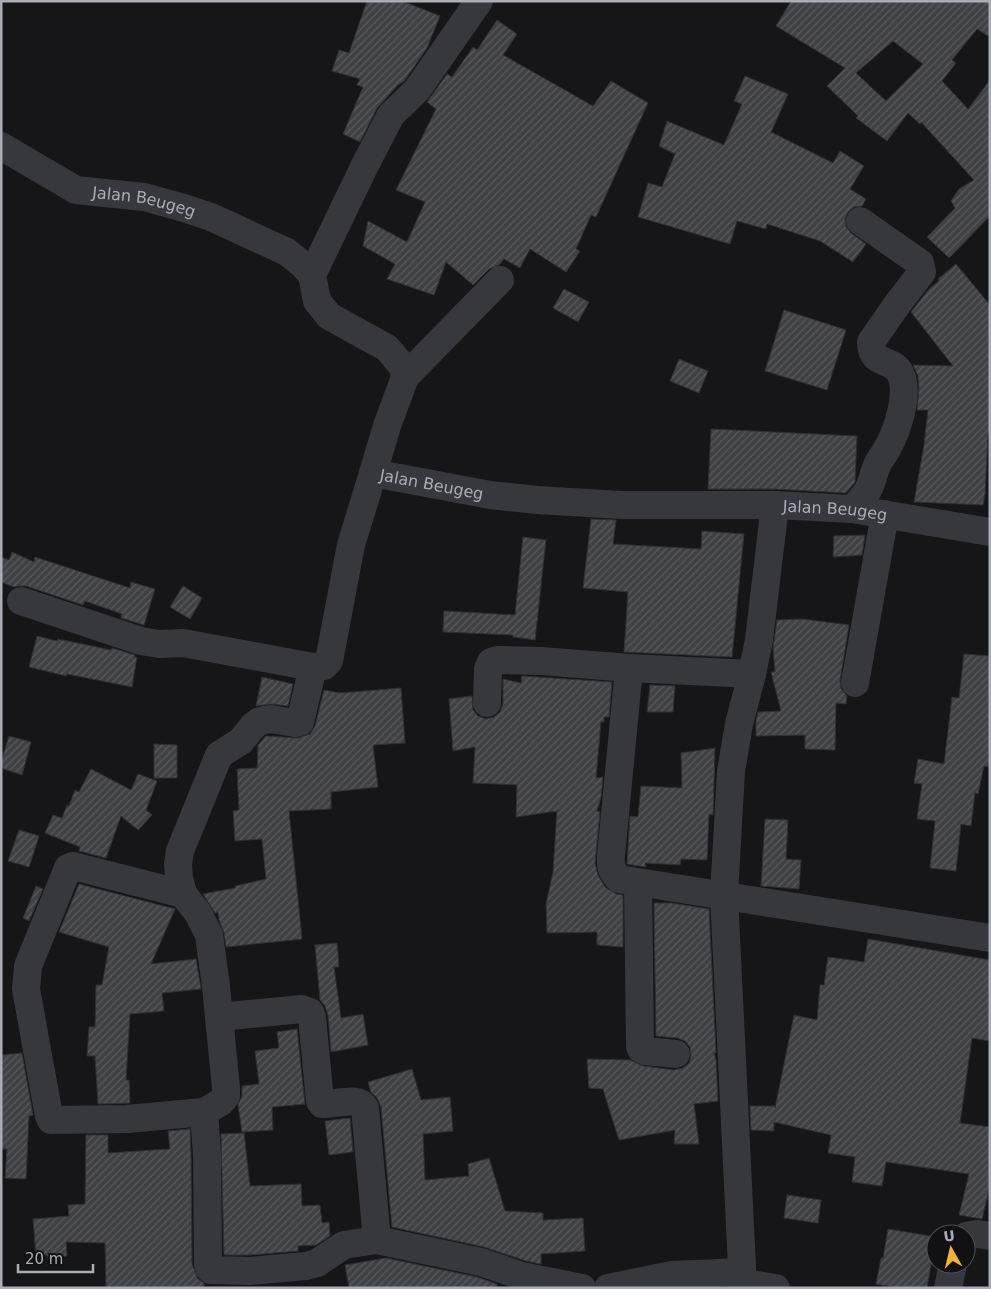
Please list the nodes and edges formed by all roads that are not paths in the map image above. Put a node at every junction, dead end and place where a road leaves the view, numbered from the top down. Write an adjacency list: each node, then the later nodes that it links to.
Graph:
1 (479, 1): 4 (street)
2 (1, 146): 4 (street, Jalan Beugeg)
3 (860, 221): 9 (street)
4 (312, 275): 6 (street)
5 (500, 280): 6 (street)
6 (405, 377): 7 (street, Jalan Beugeg)
7 (373, 473): 8 (street, Jalan Beugeg); 13 (street)
8 (775, 505): 9 (street, Jalan Beugeg); 15 (street)
9 (852, 509): 10 (street, Jalan Beugeg)
10 (885, 514): 11 (street, Jalan Beugeg); 16 (street)
11 (990, 532)
12 (21, 601): 13 (street)
13 (313, 667): 19 (street)
14 (629, 668): 15 (street); 17 (street); 18 (street)
15 (752, 674): 20 (street)
16 (855, 683)
17 (487, 703)
18 (638, 883): 20 (street); 23 (street)
19 (183, 894): 22 (street); 24 (street)
20 (724, 895): 21 (street); 29 (street)
21 (990, 938)
22 (219, 1017): 24 (street); 27 (street)
23 (676, 1054)
24 (204, 1112): 27 (street)
25 (976, 1234): 26 (street)
26 (990, 1236)
27 (377, 1240): 31 (street)
28 (951, 1274): 34 (street)
29 (742, 1281): 30 (street); 33 (street)
30 (671, 1282): 32 (street)
31 (582, 1288)
32 (608, 1288)
33 (776, 1288)
34 (948, 1288)

